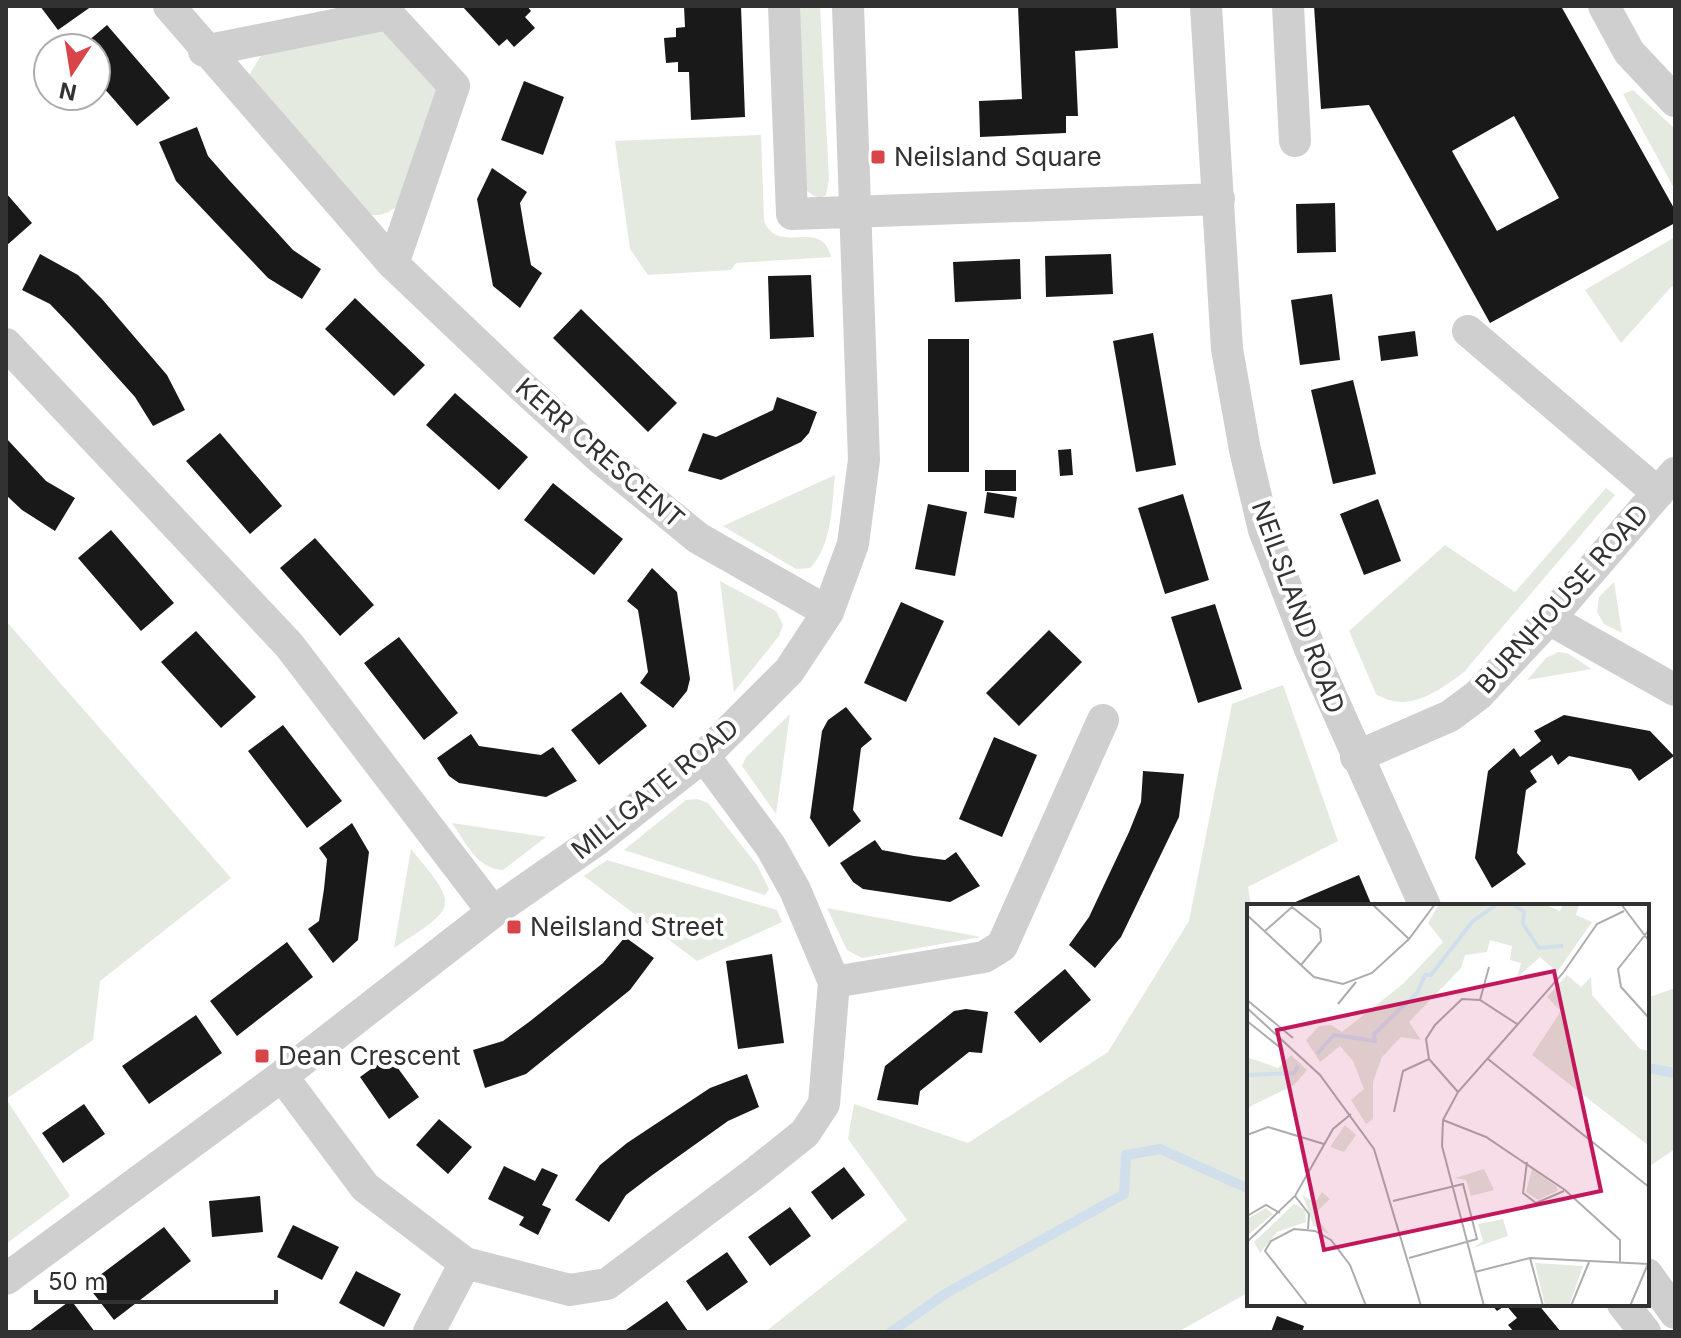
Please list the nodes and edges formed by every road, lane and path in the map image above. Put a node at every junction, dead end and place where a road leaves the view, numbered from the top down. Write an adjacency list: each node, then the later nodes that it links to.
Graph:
1 (169, 6): 7 (street, KERR CRESCENT)
2 (784, 6): 11 (street)
3 (848, 6): 11 (street, MILLGATE ROAD)
4 (1206, 6): 10 (street, NEILSLAND ROAD)
5 (1288, 6): 9 (street)
6 (1604, 6): 8 (street)
7 (204, 51): 12 (street, KERR CRESCENT); 12 (street)
8 (1675, 101)
9 (1295, 141)
10 (1219, 199): 11 (street); 21 (street, NEILSLAND ROAD)
11 (857, 213): 16 (street, MILLGATE ROAD)
12 (393, 264): 16 (street, KERR CRESCENT)
13 (1468, 331): 15 (street)
14 (6, 344): 23 (street)
15 (1667, 483): 17 (street, BURNHOUSE ROAD)
16 (828, 612): 20 (street, MILLGATE ROAD)
17 (1549, 619): 18 (street); 21 (street, BURNHOUSE ROAD)
18 (1675, 690)
19 (1103, 720): 24 (street)
20 (704, 756): 23 (street, MILLGATE ROAD); 24 (street)
21 (1356, 757): 22 (street, NEILSLAND ROAD)
22 (1424, 904)
23 (493, 912): 25 (street, MILLGATE ROAD)
24 (834, 982): 26 (street)
25 (282, 1076): 26 (street); 28 (street, MILLGATE ROAD)
26 (465, 1263): 31 (street)
27 (1649, 1277): 30 (street)
28 (6, 1279)
29 (1625, 1306): 32 (street)
30 (1675, 1313)
31 (429, 1332)
32 (1645, 1332)

